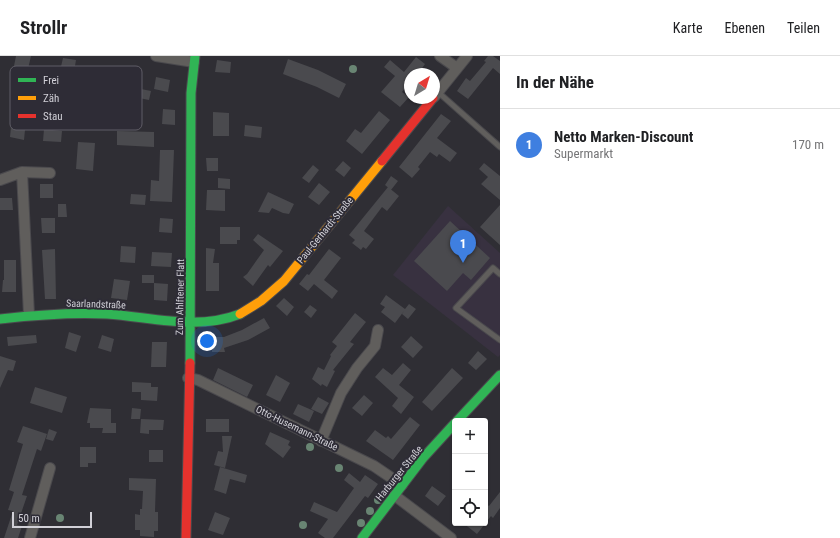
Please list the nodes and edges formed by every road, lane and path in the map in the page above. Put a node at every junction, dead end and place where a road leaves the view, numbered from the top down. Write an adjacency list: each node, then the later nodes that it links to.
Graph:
1 (156, 56): 4 (street)
2 (440, 56): 5 (street)
3 (467, 56): 5 (street, Paul-Gerhardt-Straße)
4 (195, 59): 16 (street, Zum Ahlftener Flatt)
5 (457, 68): 6 (street, Paul-Gerhardt-Straße)
6 (440, 90)
7 (440, 100): 9 (lane)
8 (428, 104): 16 (street, Paul-Gerhardt-Straße)
9 (500, 146)
10 (22, 172): 11 (street); 12 (street); 14 (street)
11 (50, 173)
12 (0, 180)
13 (500, 274): 18 (lane)
14 (29, 316): 15 (street, Saarlandstraße); 16 (street, Saarlandstraße)
15 (0, 319)
16 (191, 322): 20 (street, Zum Ahlftener Flatt)
17 (378, 330): 23 (street)
18 (500, 340)
19 (500, 375): 21 (street, Harburger Straße)
20 (188, 378): 23 (street, Otto-Husemann-Straße); 28 (street, Zum Ahlftener Flatt)
21 (460, 418)
22 (452, 427): 25 (street, Harburger Straße)
23 (321, 441): 25 (street, Otto-Husemann-Straße)
24 (50, 468): 27 (street)
25 (402, 485): 26 (street, Harburger Straße)
26 (394, 495): 29 (street, Harburger Straße); 30 (street)
27 (30, 538)
28 (186, 538)
29 (362, 538)
30 (452, 538)

